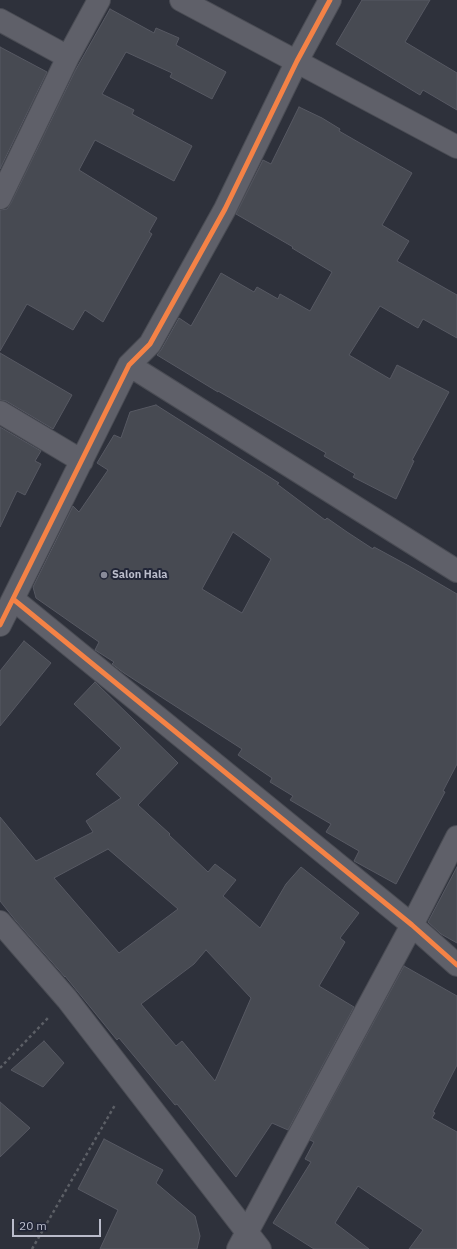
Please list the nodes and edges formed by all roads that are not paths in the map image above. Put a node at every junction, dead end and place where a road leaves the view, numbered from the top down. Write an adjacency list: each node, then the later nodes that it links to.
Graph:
1 (99, 0): 5 (street)
2 (181, 0): 6 (street)
3 (330, 0): 6 (street)
4 (0, 20): 5 (street)
5 (68, 57): 8 (street)
6 (296, 61): 7 (street); 9 (street)
7 (457, 147)
8 (0, 198)
9 (128, 365): 11 (street); 12 (street)
10 (0, 412): 11 (street)
11 (82, 461): 13 (street)
12 (457, 571)
13 (13, 599): 14 (street); 17 (street)
14 (0, 625)
15 (457, 837): 17 (street)
16 (0, 922): 19 (street)
17 (412, 925): 18 (street); 19 (street)
18 (457, 965)
19 (248, 1244)

